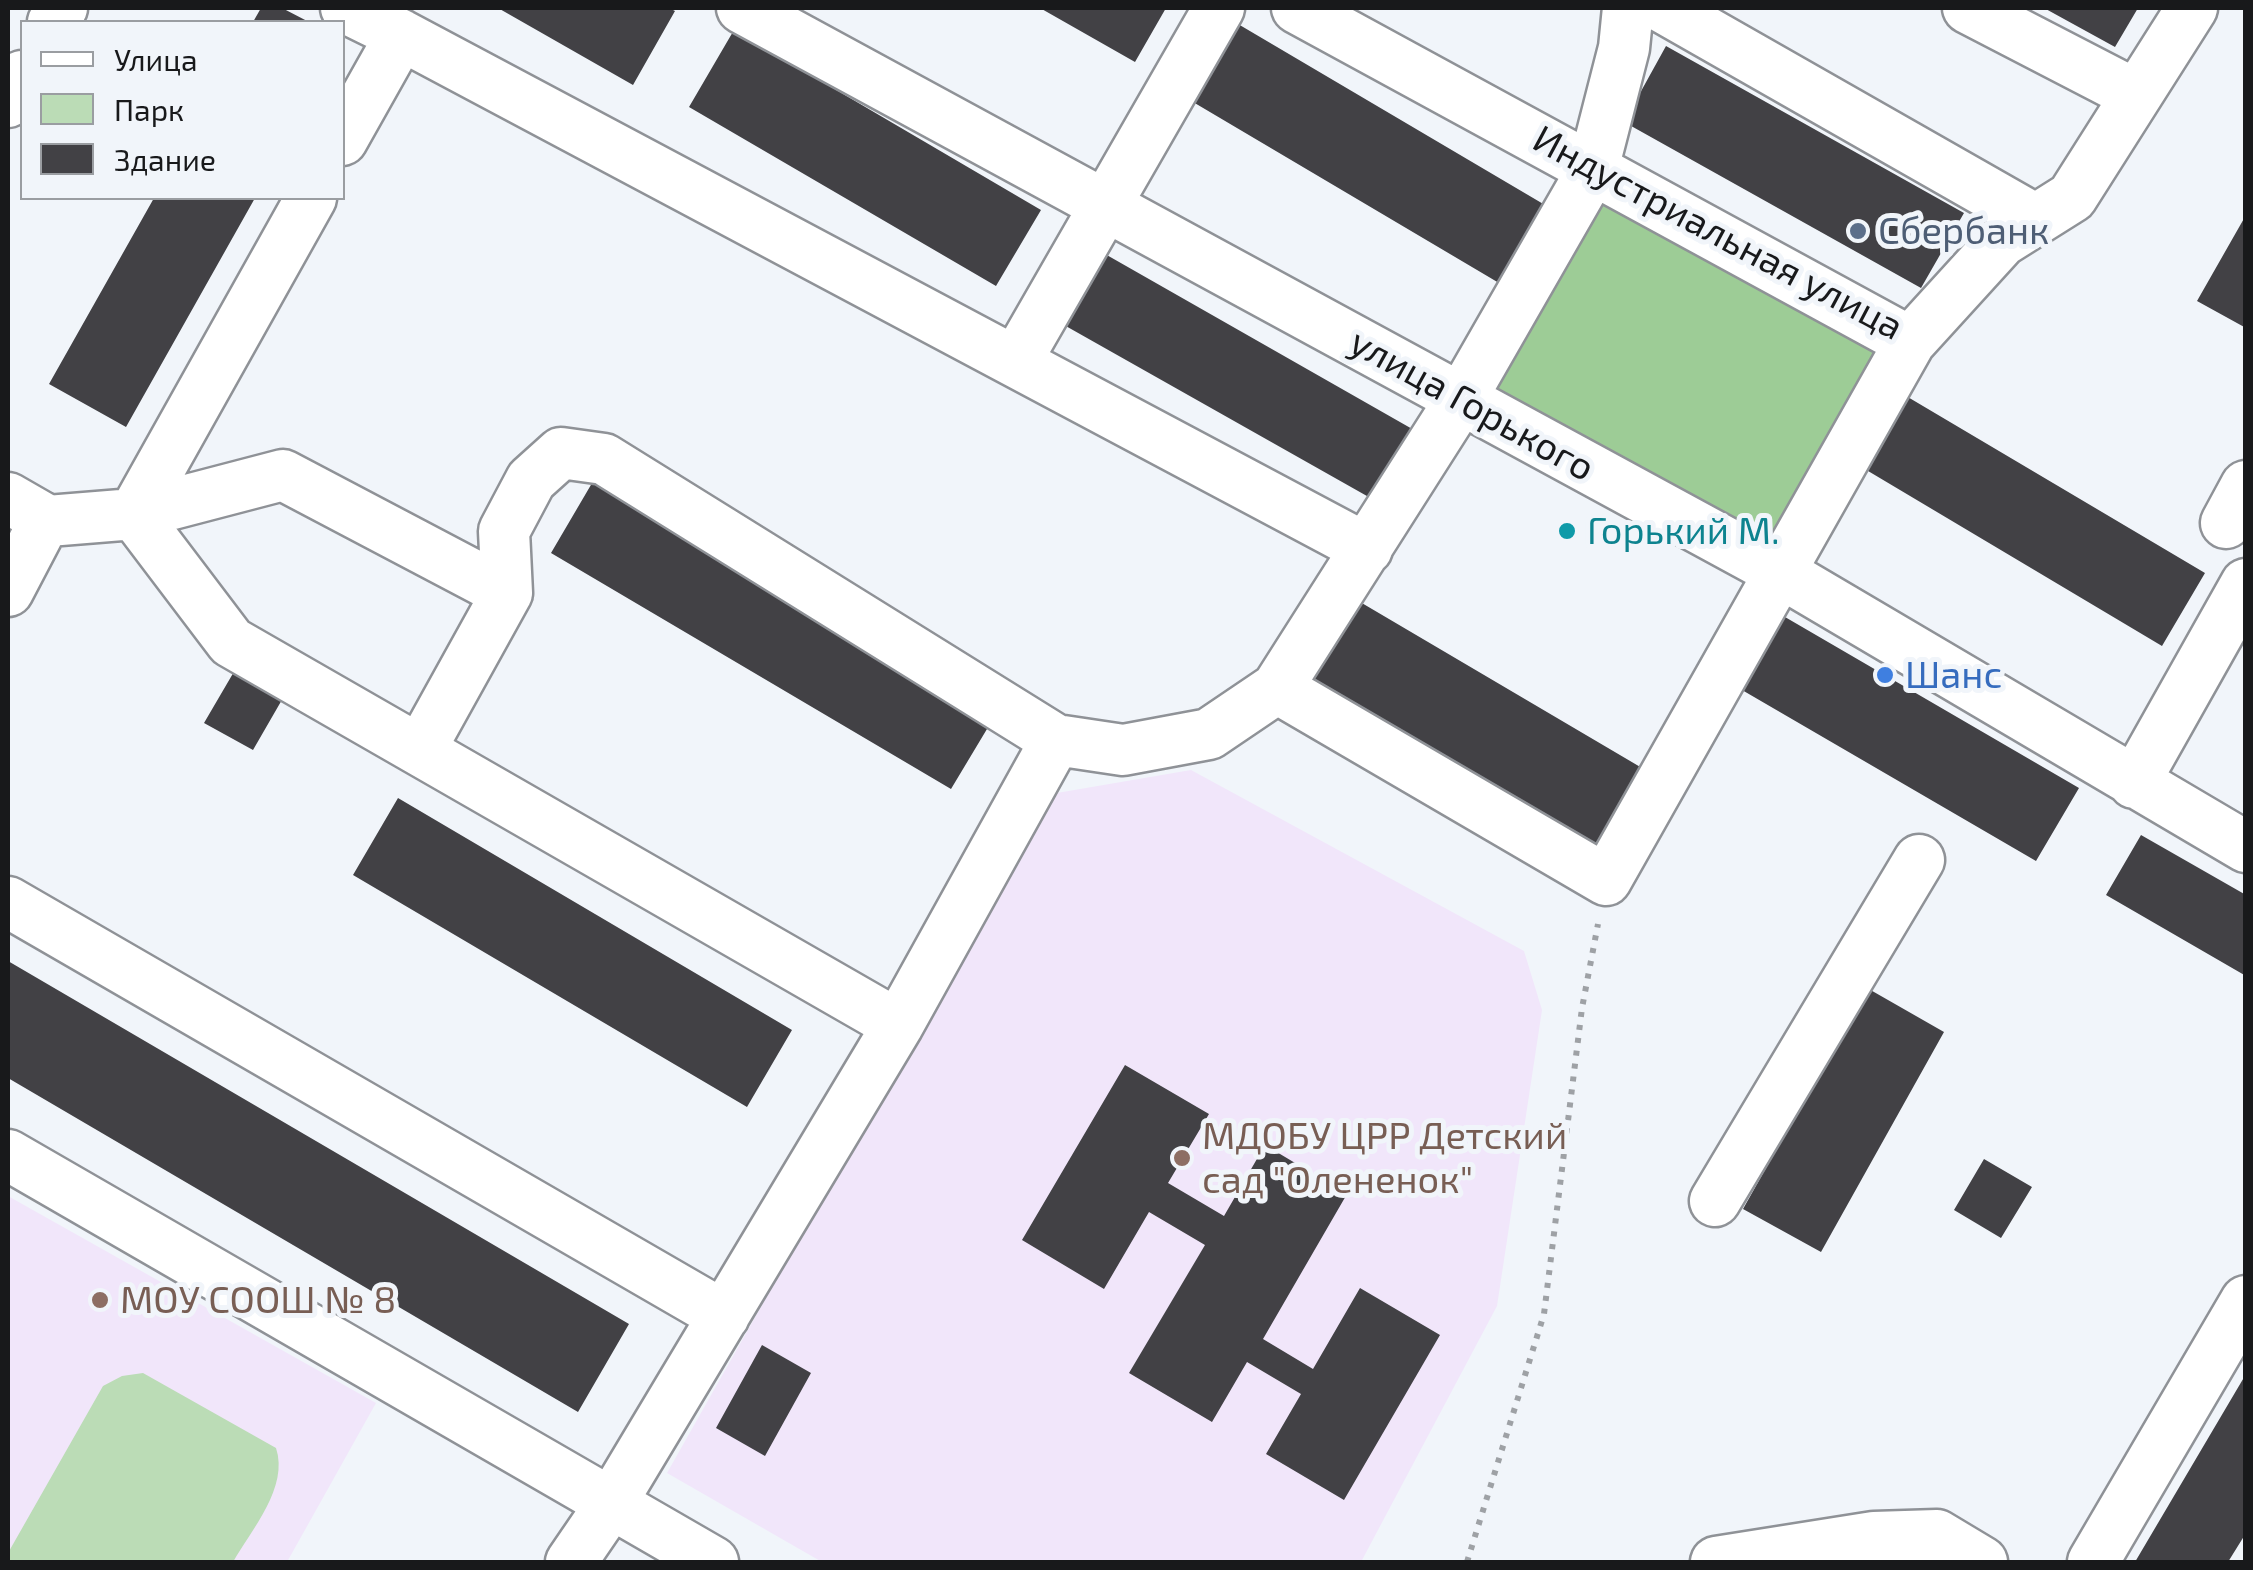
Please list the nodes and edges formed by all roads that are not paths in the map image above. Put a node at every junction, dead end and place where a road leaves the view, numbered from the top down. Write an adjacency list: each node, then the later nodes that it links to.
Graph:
1 (346, 8): 9 (street)
2 (742, 8): 16 (street, улица Горького)
3 (1219, 8): 16 (street)
4 (1297, 8): 14 (street, Индустриальная улица)
5 (1628, 8): 14 (street)
6 (1664, 8): 17 (street)
7 (1968, 8): 11 (street)
8 (2192, 8): 11 (street, Индустриальная улица)
9 (401, 35): 13 (street); 19 (street)
10 (20, 80): 12 (street)
11 (2136, 95): 17 (street, Индустриальная улица)
12 (8, 102)
13 (345, 135)
14 (1592, 169): 18 (street, Индустриальная улица); 20 (street)
15 (309, 200): 22 (street)
16 (1105, 205): 19 (street); 20 (street, улица Горького)
17 (2036, 220): 18 (street, Индустриальная улица)
18 (1910, 342): 24 (street)
19 (1016, 361): 23 (street)
20 (1461, 399): 23 (street); 24 (street, улица Горького)
21 (28, 510): 22 (street); 26 (street)
22 (134, 514): 27 (street); 30 (street)
23 (1367, 549): 28 (street)
24 (1778, 571): 28 (street); 31 (street, улица Горького)
25 (2246, 584): 31 (street)
26 (8, 591)
27 (506, 593): 29 (street); 30 (street)
28 (1277, 688): 29 (street)
29 (1056, 740): 35 (street)
30 (420, 750): 35 (street)
31 (2134, 783): 32 (street, улица Горького)
32 (2246, 847)
33 (1920, 860): 37 (street)
34 (8, 902): 39 (street)
35 (898, 1025): 39 (street)
36 (8, 1155): 40 (street)
37 (1715, 1201)
38 (2246, 1301): 45 (street)
39 (724, 1316): 40 (street)
40 (610, 1505): 41 (street); 42 (street)
41 (570, 1562)
42 (713, 1562)
43 (1716, 1562): 44 (street)
44 (1982, 1562)
45 (2093, 1562)

